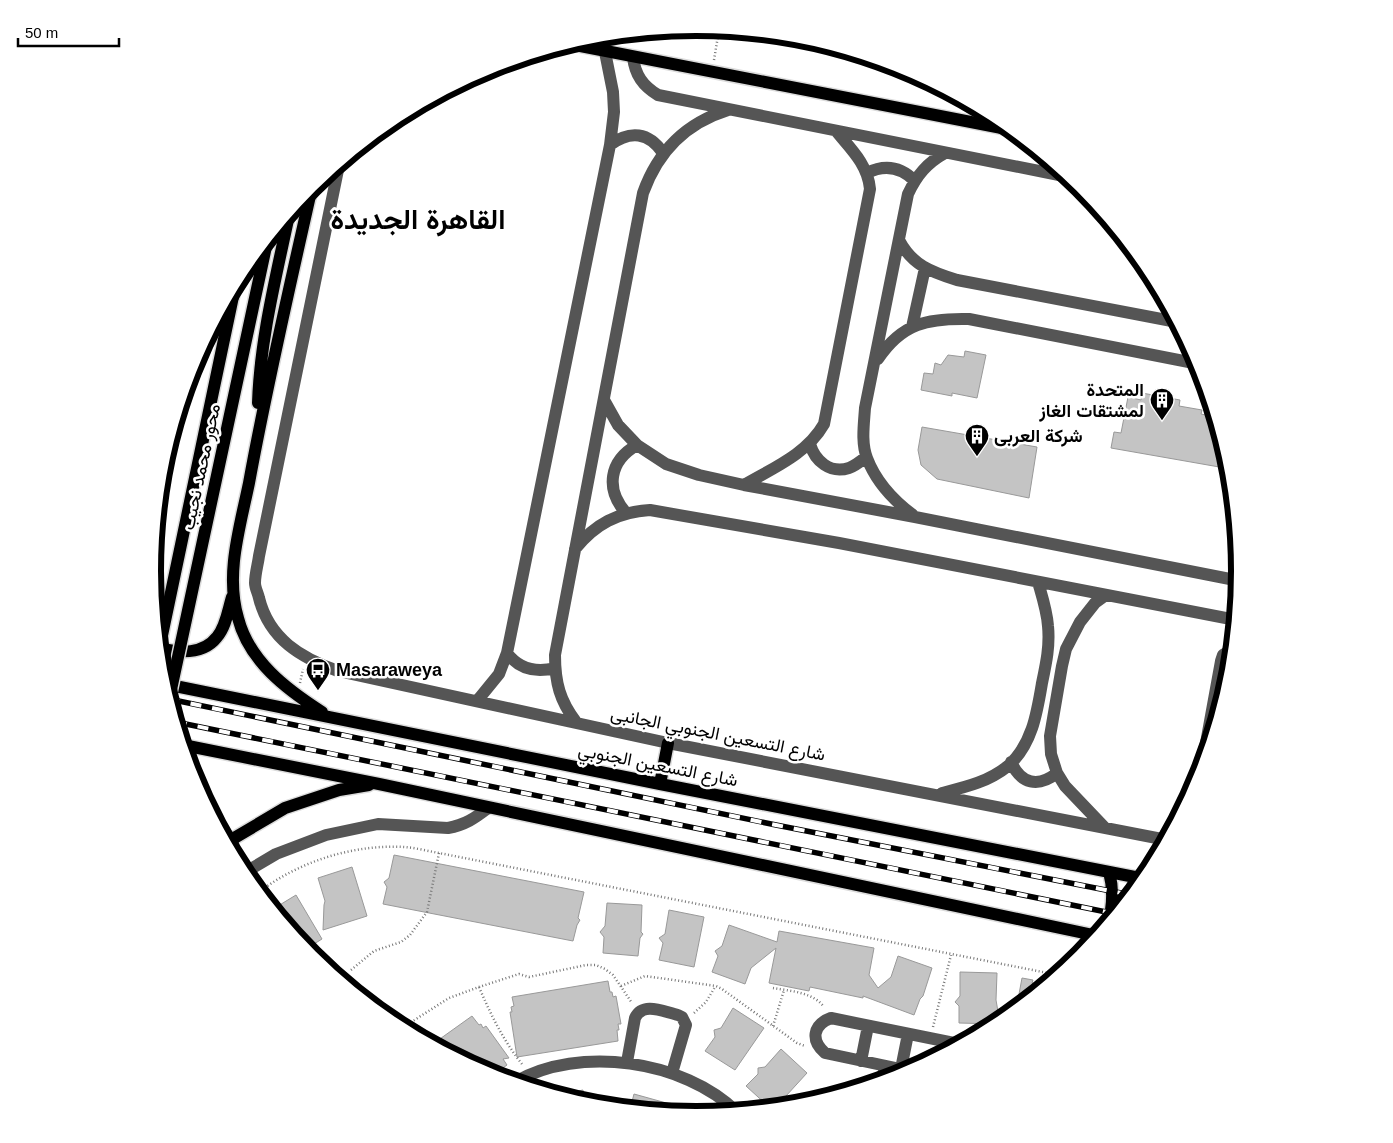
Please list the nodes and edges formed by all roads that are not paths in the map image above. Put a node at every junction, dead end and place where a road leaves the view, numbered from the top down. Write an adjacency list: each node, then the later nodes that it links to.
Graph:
1 (587, 48): 2 (main road)
2 (605, 52): 3 (main road); 7 (street)
3 (633, 57): 4 (street); 5 (main road)
4 (728, 110): 6 (street); 9 (street)
5 (995, 127)
6 (836, 131): 8 (street); 10 (street)
7 (610, 145): 9 (street); 40 (street)
8 (946, 153): 11 (street); 13 (street)
9 (662, 154): 24 (street)
10 (867, 173): 13 (street); 26 (street)
11 (1055, 174)
12 (337, 176): 45 (street, شارع التسعين الجنوبي الجانبى)
13 (915, 181): 16 (street)
14 (308, 203): 25 (main road)
15 (285, 230): 25 (main road)
16 (899, 240): 18 (street); 23 (street)
17 (264, 257): 43 (main road, محور محمد نجيب, bridge)
18 (925, 268): 20 (street); 21 (street)
19 (230, 309): 38 (main road, محور محمد نجيب)
20 (1169, 320)
21 (912, 327): 22 (street); 23 (street)
22 (1189, 362)
23 (874, 365): 28 (street)
24 (604, 400): 27 (street); 32 (street)
25 (258, 433): 35 (main road)
26 (810, 444): 28 (street); 29 (street)
27 (637, 445): 29 (street); 30 (street)
28 (866, 457): 31 (street)
29 (744, 485): 31 (street)
30 (626, 513): 32 (street); 34 (street)
31 (915, 517): 33 (street)
32 (575, 549): 42 (street)
33 (1232, 580)
34 (1038, 582): 36 (street); 51 (street)
35 (233, 593): 39 (main road); 46 (main road)
36 (1106, 595): 37 (street); 52 (street)
37 (1230, 619)
38 (164, 626)
39 (167, 649)
40 (507, 653): 42 (street); 45 (street)
41 (1225, 654): 48 (street)
42 (555, 668): 47 (street)
43 (173, 681)
44 (174, 686): 46 (main road, شارع التسعين الجنوبي)
45 (477, 701): 47 (street, شارع التسعين الجنوبي الجانبى)
46 (328, 716): 54 (main road, شارع التسعين الجنوبي)
47 (576, 722): 49 (street, شارع التسعين الجنوبي الجانبى)
48 (1210, 724)
49 (668, 743): 54 (main road); 55 (street, شارع التسعين الجنوبي الجانبى)
50 (191, 747): 53 (main road)
51 (1011, 762): 52 (street); 55 (street)
52 (1057, 773): 57 (street)
53 (379, 784): 56 (main road); 58 (main road)
54 (660, 784): 61 (main road, شارع التسعين الجنوبي)
55 (936, 794): 57 (street, شارع التسعين الجنوبي الجانبى)
56 (488, 808): 60 (street); 64 (main road)
57 (1105, 828): 59 (street, شارع التسعين الجنوبي الجانبى)
58 (233, 839)
59 (1160, 839)
60 (251, 869)
61 (1109, 872): 62 (main road, شارع التسعين الجنوبي); 63 (main road)
62 (1136, 877)
63 (1111, 910)
64 (1090, 934)
65 (868, 1026): 66 (street); 68 (street); 68 (street)
66 (908, 1034): 67 (street); 70 (street)
67 (951, 1042)
68 (861, 1061): 71 (street)
69 (627, 1062): 74 (street); 74 (street); 75 (street)
70 (905, 1064)
71 (885, 1066): 72 (street); 73 (street)
72 (895, 1068)
73 (884, 1072)
74 (672, 1073): 76 (street)
75 (523, 1078)
76 (729, 1106)

